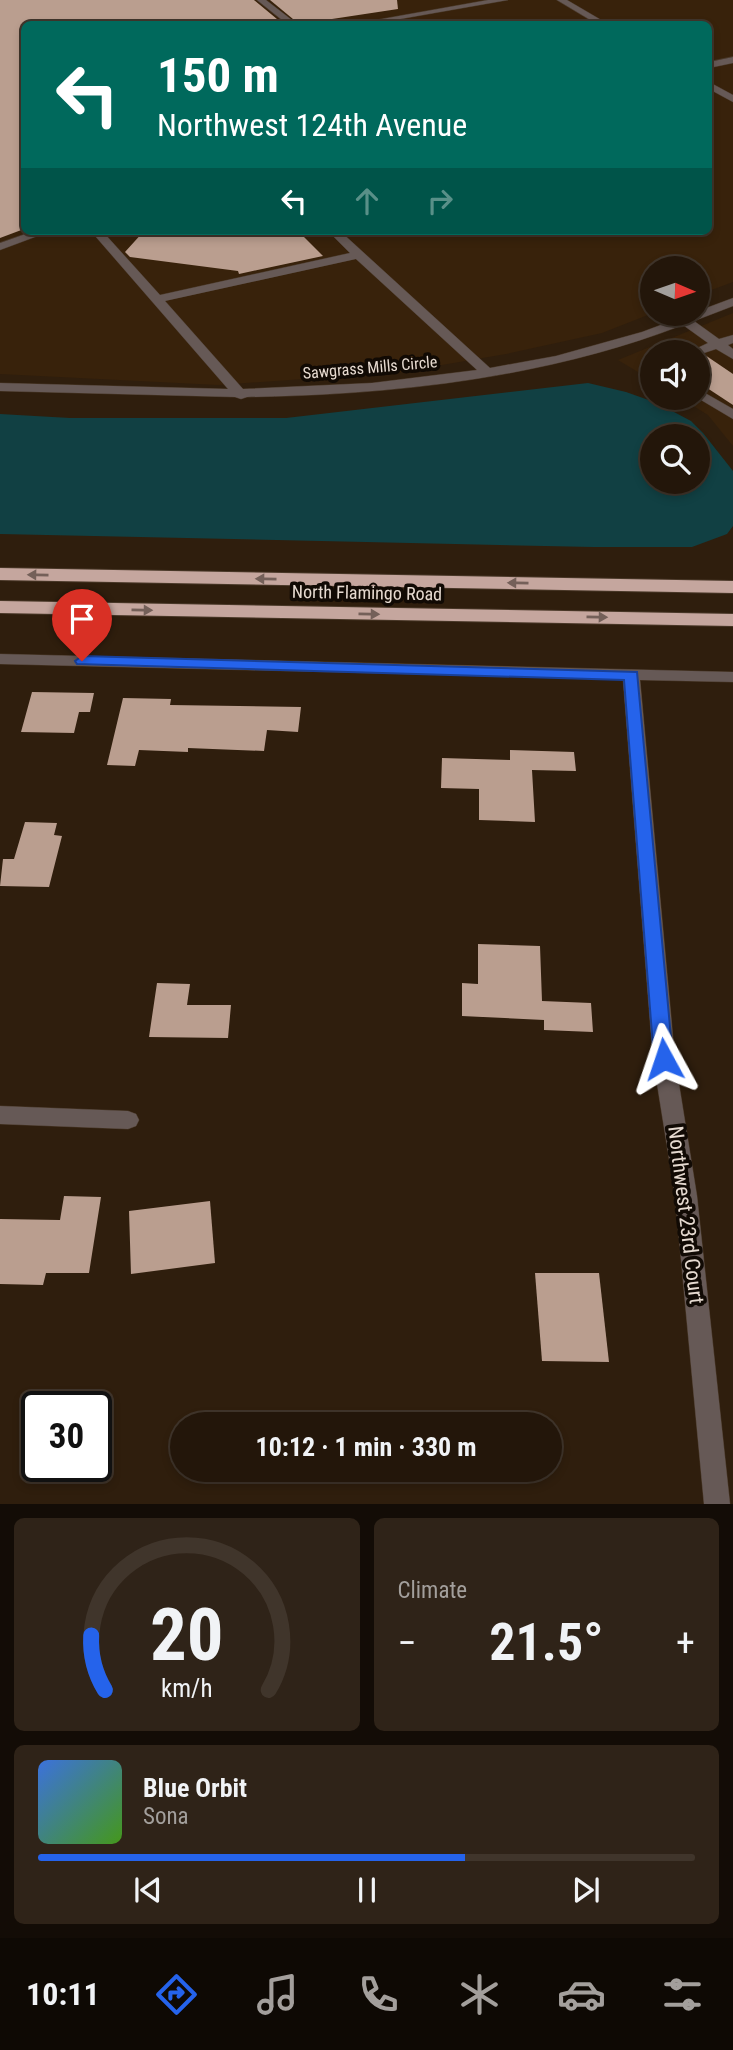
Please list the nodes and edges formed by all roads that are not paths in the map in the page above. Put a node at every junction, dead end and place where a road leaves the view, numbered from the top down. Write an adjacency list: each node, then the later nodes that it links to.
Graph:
1 (261, 0): 4 (street)
2 (504, 0): 5 (street)
3 (561, 0): 6 (street)
4 (288, 21)
5 (377, 21)
6 (598, 21)
7 (733, 60): 8 (street)
8 (712, 64)
9 (712, 87): 10 (street)
10 (733, 99)
11 (34, 235): 14 (street)
12 (100, 235): 16 (street)
13 (338, 235): 15 (street)
14 (0, 247)
15 (358, 255): 16 (street); 25 (street)
16 (157, 299): 27 (street)
17 (733, 302): 18 (street, Sawgrass Mills Circle)
18 (710, 312)
19 (673, 326): 25 (street, Sawgrass Mills Circle)
20 (692, 326): 22 (street)
21 (733, 339): 22 (street)
22 (716, 345): 23 (street); 24 (street)
23 (710, 347)
24 (733, 355)
25 (487, 372): 27 (street, Sawgrass Mills Circle)
26 (0, 387): 27 (street, Sawgrass Mills Circle)
27 (241, 395)
28 (710, 401): 29 (street)
29 (733, 415)
30 (0, 574): 31 (highway, North Flamingo Road, one-way to 30)
31 (733, 587)
32 (0, 607): 33 (highway, North Flamingo Road, one-way to 33)
33 (733, 620)
34 (0, 659): 35 (street)
35 (631, 676): 36 (street); 39 (street, Northwest 23rd Court)
36 (733, 677)
37 (0, 1115): 38 (street)
38 (128, 1120)
39 (717, 1504)

